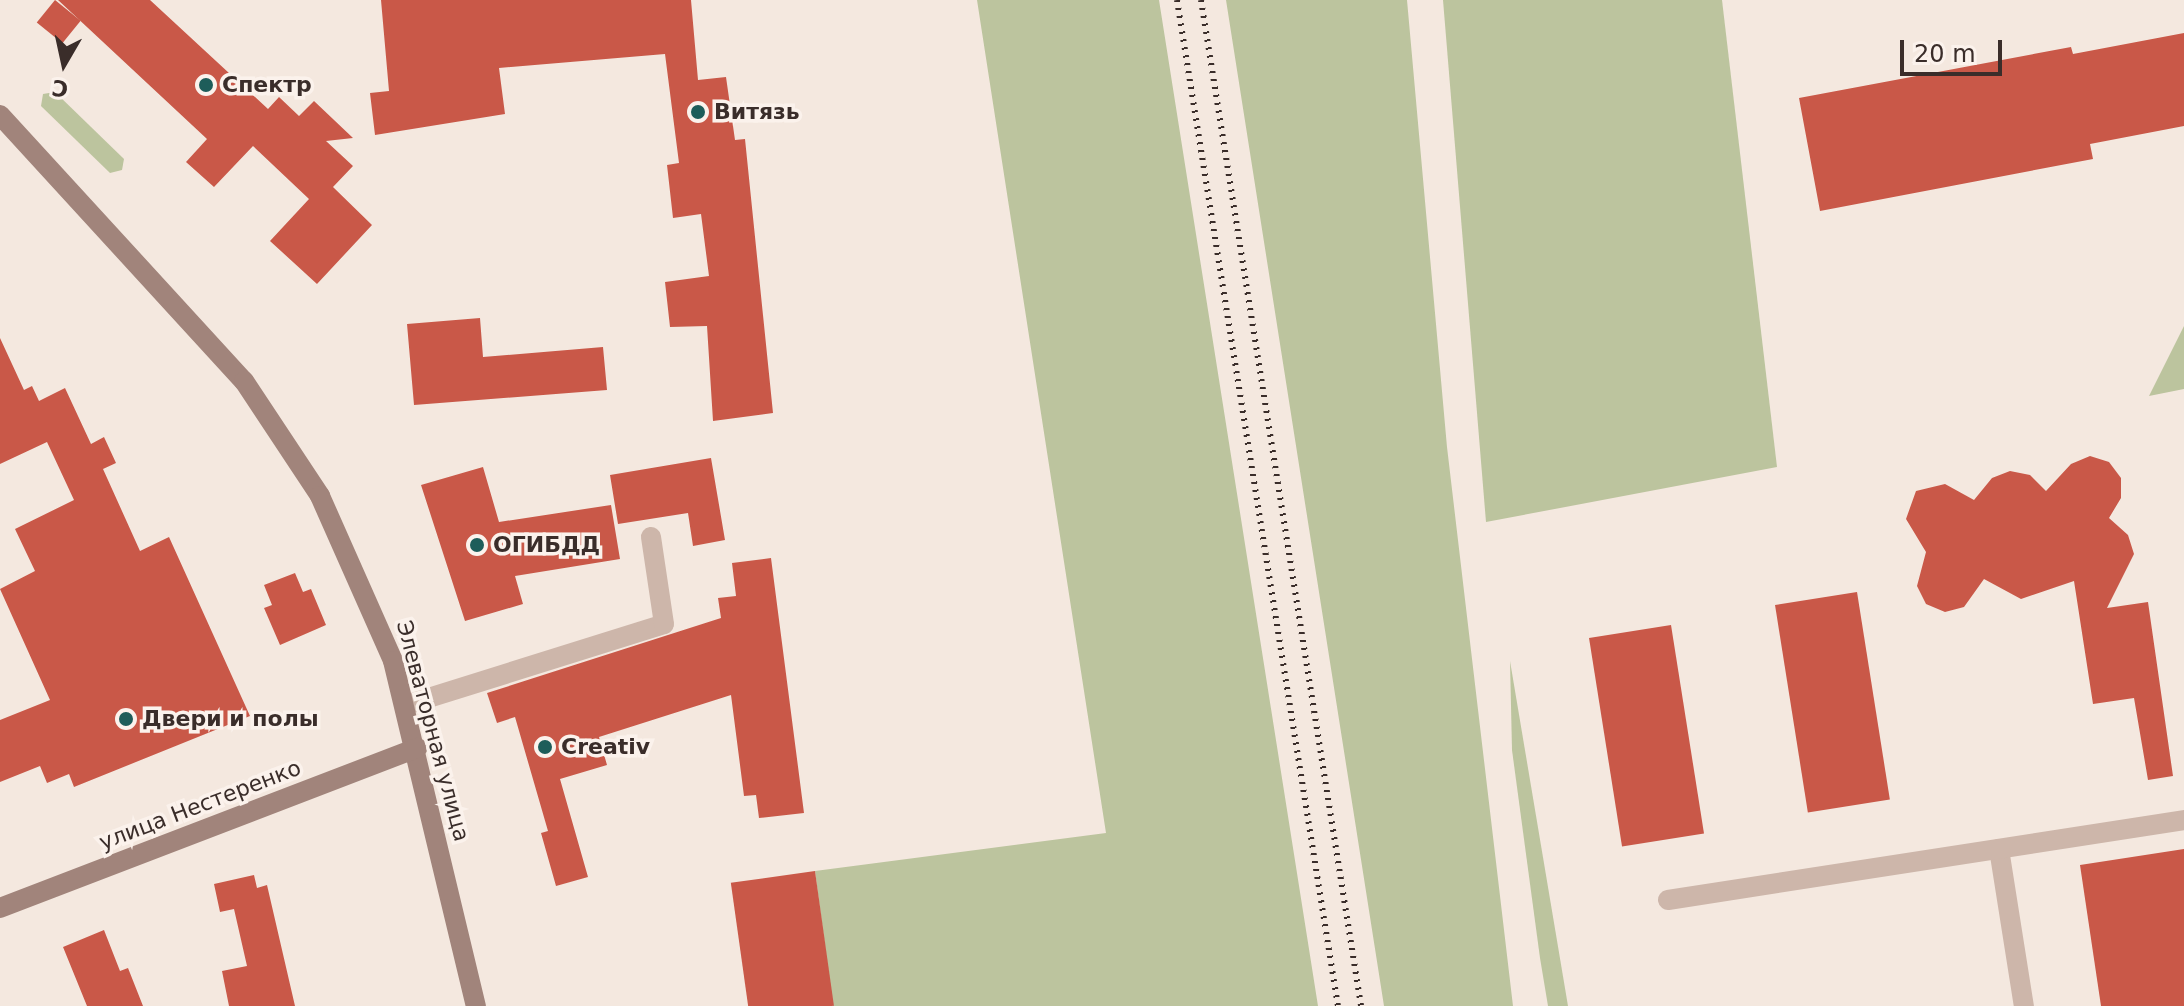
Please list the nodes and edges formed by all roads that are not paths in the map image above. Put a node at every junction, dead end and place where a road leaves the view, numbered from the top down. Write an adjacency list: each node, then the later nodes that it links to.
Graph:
1 (0, 115): 3 (street, Элеваторная улица)
2 (651, 537): 3 (lane)
3 (406, 705): 4 (street, Элеваторная улица)
4 (417, 748): 8 (street, улица Нестеренко); 9 (street, Элеваторная улица)
5 (2184, 820): 6 (lane)
6 (1999, 849): 7 (lane); 10 (lane)
7 (1668, 900)
8 (0, 908)
9 (476, 1006)
10 (2024, 1006)

